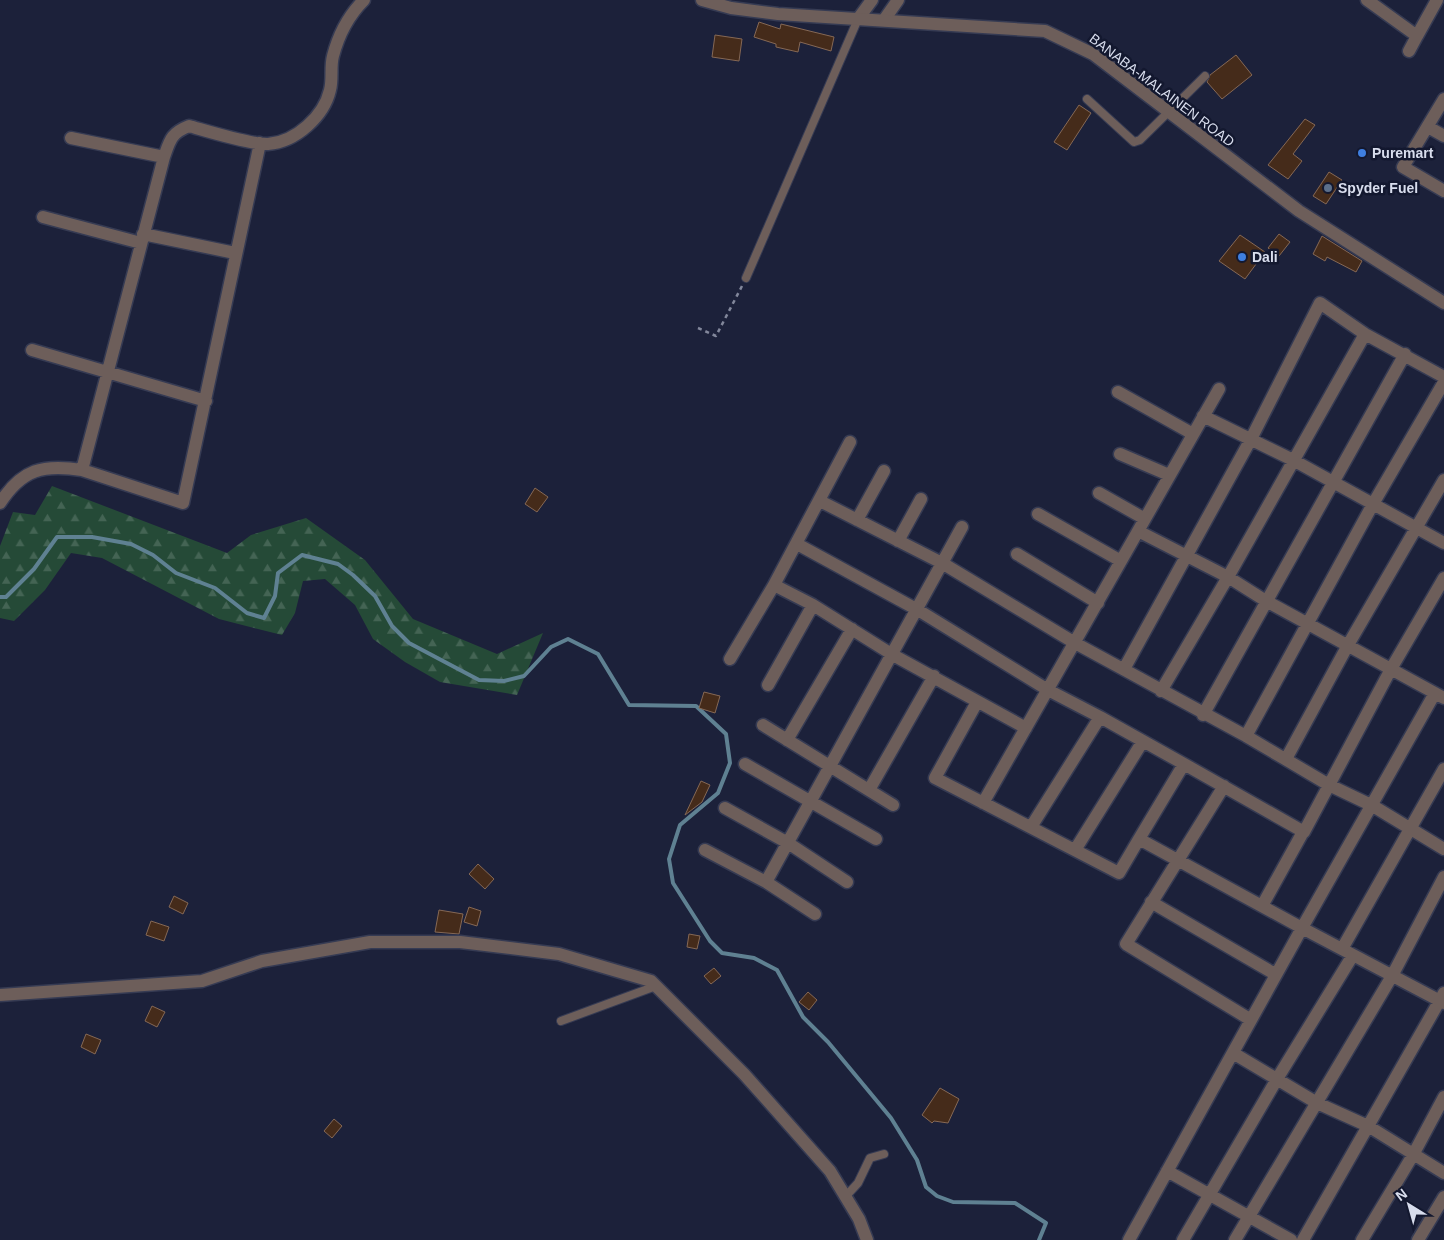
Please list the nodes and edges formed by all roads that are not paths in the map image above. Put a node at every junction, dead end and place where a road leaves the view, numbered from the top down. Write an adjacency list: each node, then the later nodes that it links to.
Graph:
1 (364, 0): 18 (street)
2 (702, 0): 7 (street, BANABA-MALAINEN ROAD)
3 (872, 0): 7 (street)
4 (898, 0): 8 (street)
5 (1367, 0): 9 (street)
6 (1437, 0): 9 (street)
7 (858, 19): 8 (street, BANABA-MALAINEN ROAD); 24 (lane)
8 (884, 20): 14 (street, BANABA-MALAINEN ROAD)
9 (1418, 36): 10 (street)
10 (1409, 51)
11 (1205, 76): 14 (lane)
12 (1087, 99): 14 (lane)
13 (1444, 100): 15 (street)
14 (1166, 112): 25 (street, BANABA-MALAINEN ROAD)
15 (1428, 127): 16 (street); 20 (street)
16 (1444, 136)
17 (71, 138): 19 (street)
18 (260, 143): 19 (street); 23 (street)
19 (164, 157): 22 (street)
20 (1444, 191)
21 (43, 217): 22 (street)
22 (142, 238): 23 (street); 29 (street)
23 (235, 253): 34 (street)
24 (746, 278)
25 (1444, 303)
26 (1365, 334): 28 (street); 37 (street); 40 (street)
27 (32, 350): 29 (street)
28 (1404, 354): 30 (street); 45 (street)
29 (107, 372): 34 (street); 41 (street)
30 (1444, 377)
31 (1444, 382): 50 (street)
32 (1219, 389): 35 (street)
33 (1118, 392): 36 (street)
34 (206, 401): 41 (street)
35 (1203, 416): 36 (street); 37 (street)
36 (1193, 434): 43 (street)
37 (1251, 439): 40 (street); 60 (street)
38 (850, 442): 48 (street)
39 (1120, 454): 43 (street)
40 (1293, 460): 45 (street); 63 (street)
41 (82, 470): 49 (street)
42 (884, 471): 52 (street)
43 (1169, 475): 53 (street)
44 (1444, 480): 55 (street)
45 (1334, 482): 50 (street); 66 (street)
46 (1099, 493): 53 (street)
47 (921, 499): 56 (street)
48 (820, 501): 52 (street); 58 (street)
49 (0, 503)
50 (1373, 504): 55 (street); 70 (street)
51 (1038, 514): 61 (street)
52 (857, 520): 56 (street)
53 (1142, 525): 60 (street); 61 (street)
54 (962, 527): 62 (street)
55 (1418, 528): 57 (street); 73 (street)
56 (898, 541): 62 (street)
57 (1444, 543)
58 (797, 544): 65 (street); 69 (street)
59 (1017, 554): 67 (street)
60 (1186, 557): 63 (street); 76 (street)
61 (1121, 561): 67 (street)
62 (942, 563): 69 (street); 72 (street)
63 (1228, 577): 66 (street); 81 (street)
64 (1444, 578): 77 (street)
65 (774, 586): 68 (street); 75 (street)
66 (1266, 601): 70 (street); 84 (street)
67 (1098, 603): 72 (street)
68 (814, 606): 71 (street); 79 (street)
69 (918, 610): 74 (street); 80 (street)
70 (1308, 623): 73 (street); 88 (street)
71 (852, 629): 74 (street); 89 (street)
72 (1075, 643): 76 (street); 80 (street)
73 (1348, 645): 77 (street); 91 (street)
74 (893, 655): 78 (street); 94 (street)
75 (730, 659)
76 (1124, 669): 81 (street)
77 (1391, 669): 82 (street); 96 (street)
78 (934, 676): 83 (street); 98 (street)
79 (768, 684)
80 (1048, 690): 85 (street); 87 (street)
81 (1161, 691): 84 (street)
82 (1440, 695): 102 (street)
83 (977, 702): 87 (street); 100 (street)
84 (1203, 715): 88 (street)
85 (1100, 717): 90 (street); 104 (street)
86 (763, 725): 89 (street)
87 (1026, 728): 100 (street)
88 (1246, 736): 91 (street)
89 (787, 740): 94 (street)
90 (1143, 741): 93 (street); 112 (street)
91 (1286, 759): 96 (street)
92 (745, 764): 99 (street)
93 (1184, 764): 97 (street); 108 (street)
94 (831, 767): 98 (street); 99 (street)
95 (1444, 769): 105 (street)
96 (1329, 785): 102 (street); 106 (street)
97 (1224, 786): 106 (street); 113 (street)
98 (869, 790): 101 (street)
99 (811, 803): 107 (street); 109 (street)
100 (983, 803): 104 (street)
101 (894, 805)
102 (1373, 806): 105 (street); 120 (street)
103 (725, 808): 109 (street)
104 (1031, 827): 112 (street)
105 (1410, 828): 110 (street); 121 (street)
106 (1303, 832): 118 (street)
107 (876, 839)
108 (1139, 839): 112 (street); 113 (street)
109 (788, 843): 115 (street); 116 (street)
110 (1444, 849)
111 (705, 850): 115 (street)
112 (1075, 850)
113 (1178, 861): 117 (street); 118 (street)
114 (1444, 876): 123 (street)
115 (766, 882): 119 (street)
116 (847, 882)
117 (1151, 902): 122 (street); 127 (street)
118 (1262, 906): 120 (street)
119 (815, 914)
120 (1302, 928): 121 (street); 122 (street)
121 (1347, 952): 123 (street); 130 (street)
122 (1275, 974): 127 (street)
123 (1392, 976): 126 (street); 132 (street)
124 (656, 986): 125 (street); 128 (lane); 139 (street)
125 (0, 995)
126 (1443, 999): 133 (street)
127 (1251, 1020): 129 (street)
128 (561, 1021)
129 (1232, 1053): 130 (street); 136 (street)
130 (1276, 1079): 132 (street); 138 (street)
131 (1444, 1097): 135 (street)
132 (1317, 1103): 133 (street); 141 (street)
133 (1368, 1126): 135 (street); 147 (street)
134 (884, 1154): 139 (lane)
135 (1413, 1155): 137 (street); 148 (street)
136 (1167, 1171): 138 (street); 143 (street)
137 (1444, 1173)
138 (1209, 1194): 141 (street); 144 (street)
139 (846, 1196): 142 (street)
140 (1444, 1197): 149 (street)
141 (1249, 1217): 145 (street); 146 (street)
142 (868, 1240)
143 (1129, 1240)
144 (1183, 1240)
145 (1235, 1240)
146 (1291, 1240)
147 (1303, 1240)
148 (1362, 1240)
149 (1418, 1240)

